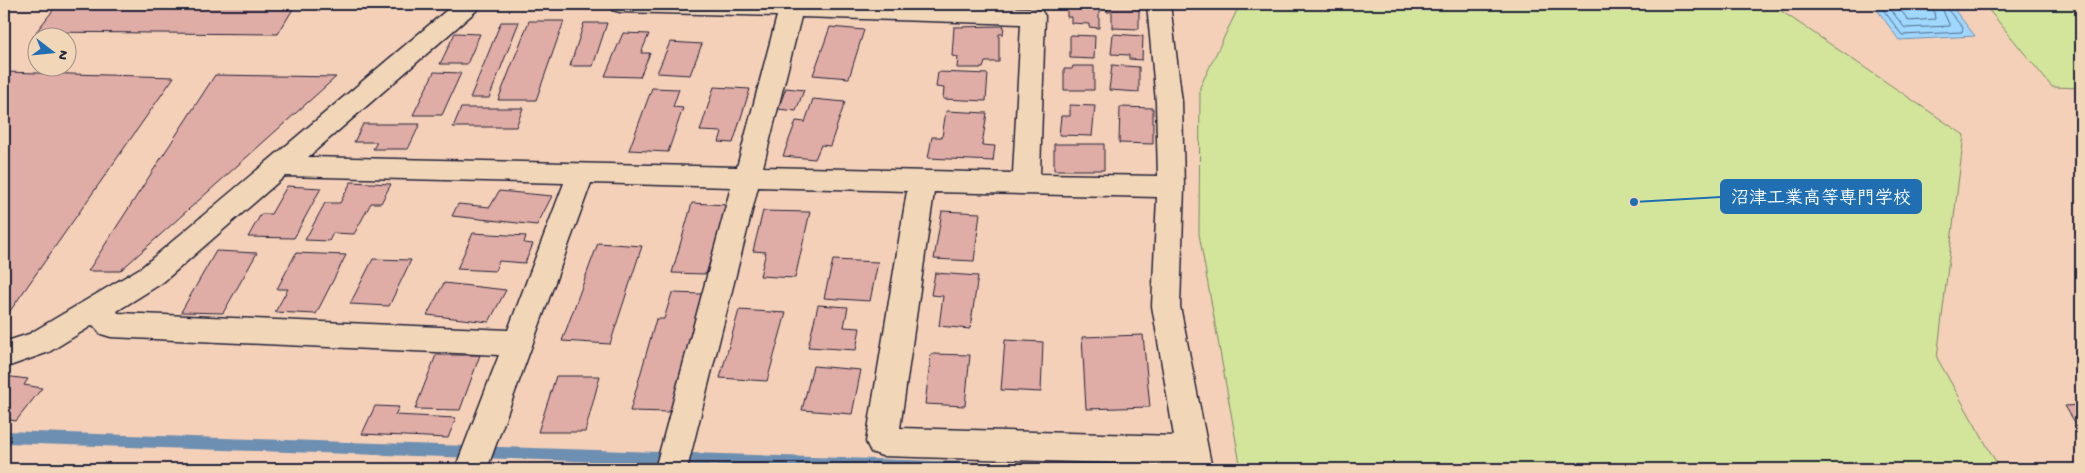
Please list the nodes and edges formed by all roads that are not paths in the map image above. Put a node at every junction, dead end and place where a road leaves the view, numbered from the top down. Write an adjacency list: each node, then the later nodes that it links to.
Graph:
1 (469, 4): 5 (street)
2 (620, 4): 4 (street)
3 (1159, 4): 10 (street)
4 (791, 9): 7 (street); 9 (street)
5 (278, 166): 6 (street); 11 (street)
6 (580, 174): 7 (street); 12 (street)
7 (748, 178): 8 (street); 16 (street)
8 (922, 181): 9 (street); 14 (street)
9 (1026, 182): 10 (street)
10 (1171, 187): 14 (street)
11 (97, 308): 12 (street); 13 (street)
12 (516, 342): 15 (street)
13 (4, 355)
14 (1194, 460)
15 (471, 469)
16 (671, 469)

